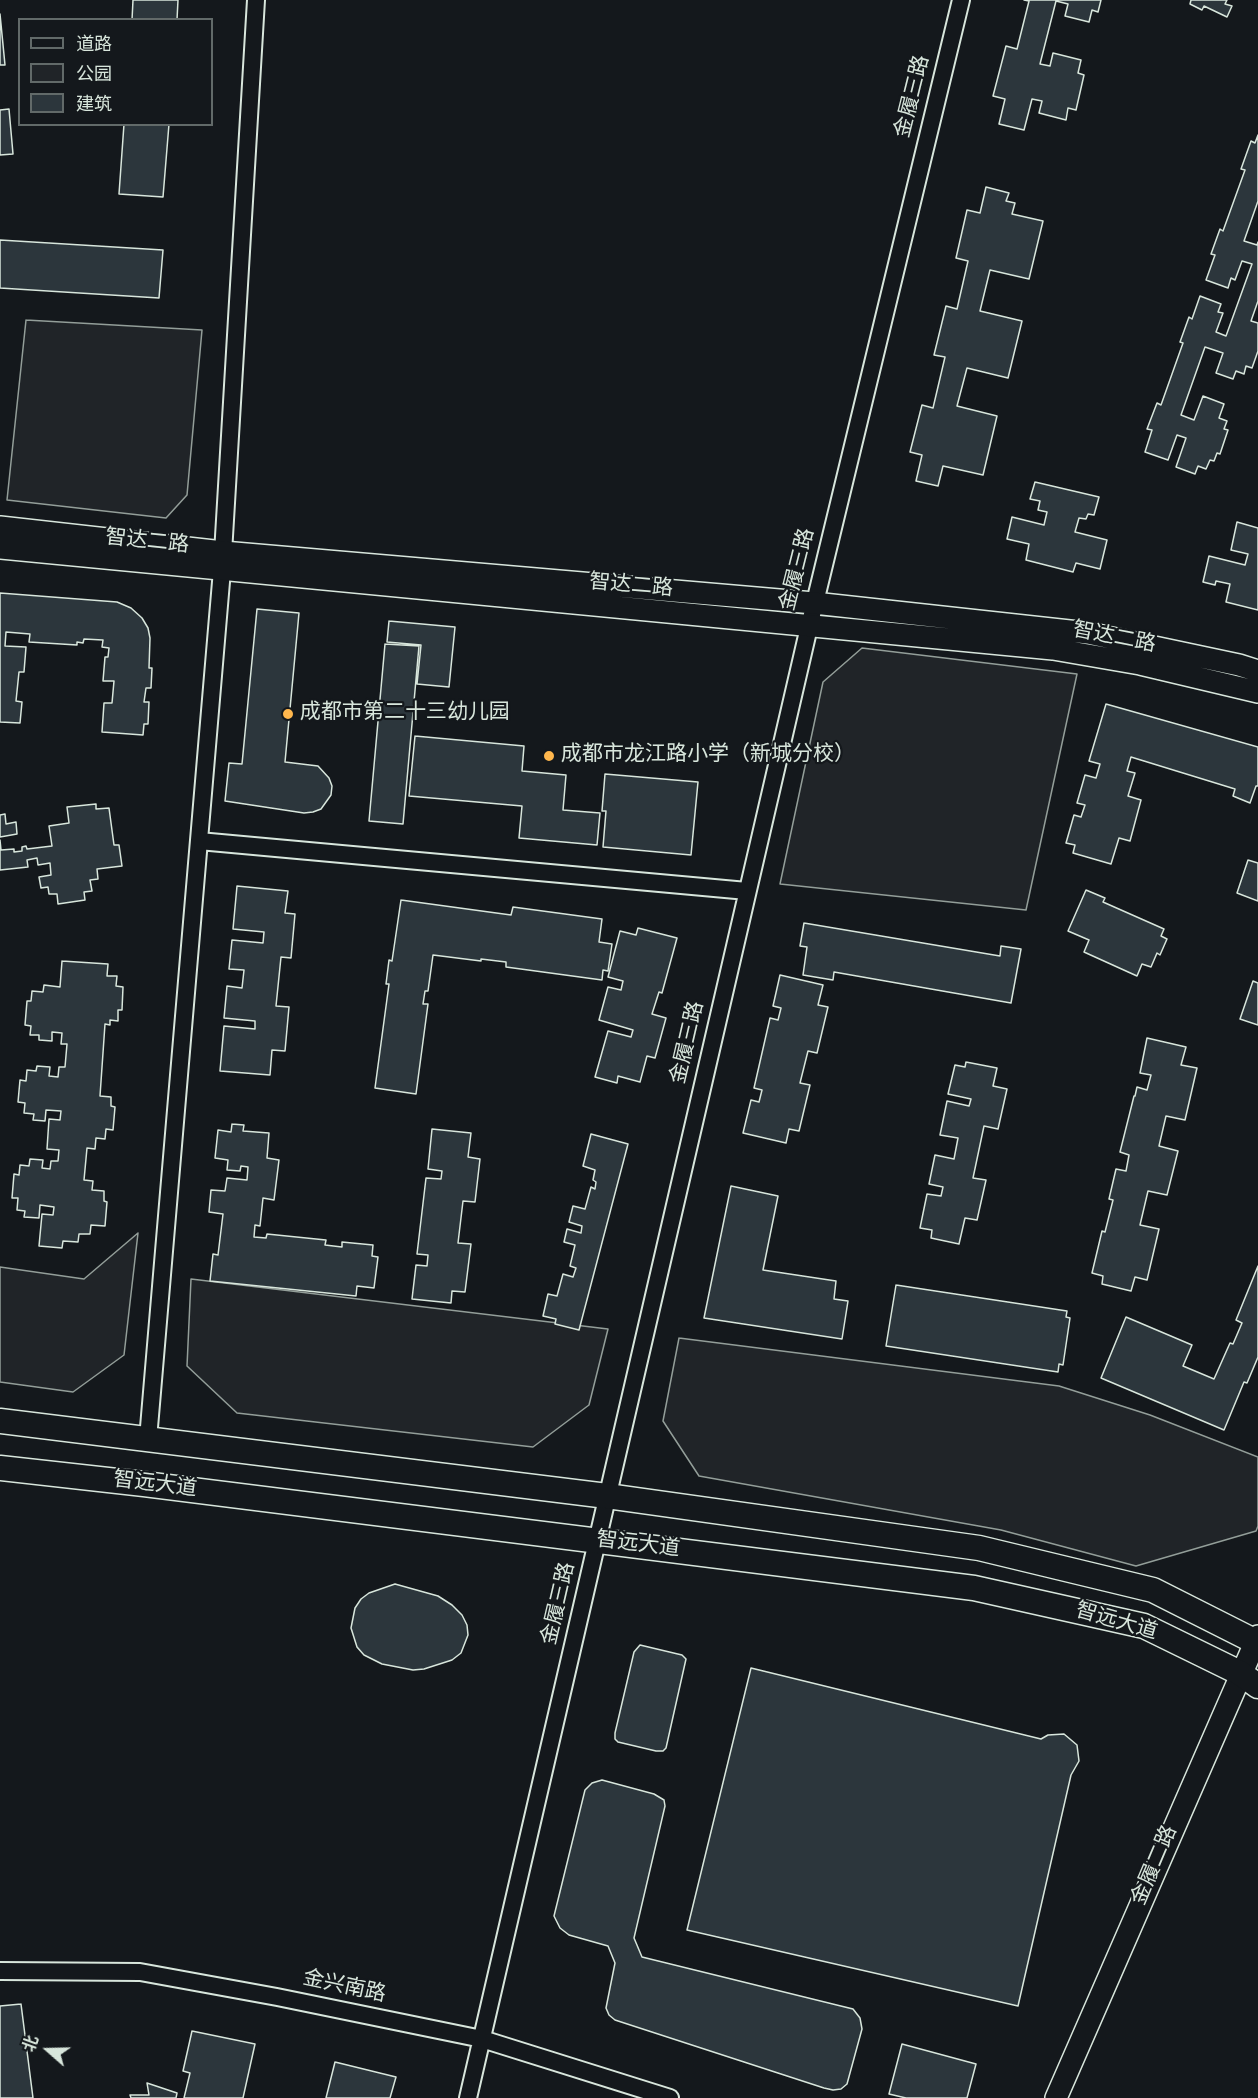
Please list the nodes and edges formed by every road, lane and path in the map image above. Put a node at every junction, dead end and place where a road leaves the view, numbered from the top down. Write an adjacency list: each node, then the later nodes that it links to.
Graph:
1 (256, 0): 5 (street)
2 (961, 0): 6 (street, 金履三路)
3 (0, 527): 5 (street, 智达二路)
4 (0, 548): 5 (street, 智达二路)
5 (223, 561): 6 (street, 智达二路); 7 (street, 智达二路); 10 (street)
6 (814, 603): 7 (street, 金履三路); 8 (street, 智达二路)
7 (808, 627): 9 (street, 智达二路); 11 (street, 金履三路)
8 (1258, 670)
9 (1258, 692)
10 (199, 841): 11 (street); 13 (street)
11 (747, 891): 15 (street, 金履三路)
12 (0, 1420): 13 (main road, 智远大道)
13 (148, 1439): 15 (main road, 智远大道)
14 (0, 1468): 16 (main road, 智远大道)
15 (607, 1496): 16 (street, 金履三路); 17 (main road, 智远大道)
16 (598, 1541): 18 (main road, 智远大道); 20 (street, 金履三路)
17 (1257, 1640): 18 (street, 金履二路)
18 (1249, 1679): 23 (street, 金履二路)
19 (0, 1971): 20 (street, 金兴南路)
20 (482, 2039): 21 (street, 金履三路); 22 (street, 金兴南路)
21 (468, 2098)
22 (670, 2098)
23 (1056, 2098)

